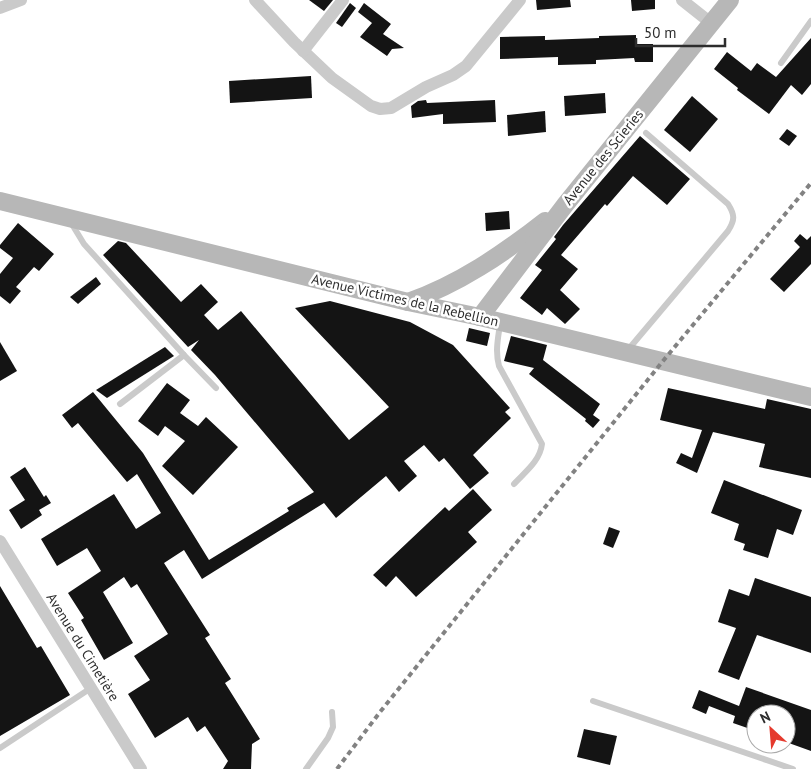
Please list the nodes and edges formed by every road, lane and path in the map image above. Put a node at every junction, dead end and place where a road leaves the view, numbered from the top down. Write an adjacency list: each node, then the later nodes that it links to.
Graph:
1 (21, 0): 7 (street)
2 (255, 0): 10 (street)
3 (343, 0): 10 (street)
4 (520, 0): 10 (street)
5 (682, 0): 9 (street)
6 (730, 0): 9 (street, Avenue des Scieries)
7 (0, 8)
8 (811, 22): 11 (lane)
9 (711, 23): 14 (street, Avenue des Scieries)
10 (303, 51)
11 (781, 63)
12 (646, 133): 19 (lane)
13 (0, 201): 15 (street, Avenue Victimes de la Rebellion)
14 (565, 205): 16 (street); 17 (street, Avenue des Scieries)
15 (68, 218): 16 (street, Avenue Victimes de la Rebellion); 20 (lane)
16 (408, 302): 17 (street, Avenue Victimes de la Rebellion)
17 (480, 318): 18 (street, Avenue Victimes de la Rebellion)
18 (500, 322): 19 (street, Avenue Victimes de la Rebellion); 24 (lane)
19 (626, 352): 22 (street, Avenue Victimes de la Rebellion)
20 (184, 355): 21 (lane); 23 (lane)
21 (216, 388)
22 (811, 397)
23 (120, 404)
24 (514, 484)
25 (0, 541): 26 (street, Avenue du Cimetière)
26 (91, 688): 29 (lane); 30 (street, Avenue du Cimetière)
27 (593, 701): 32 (lane)
28 (332, 712): 31 (lane)
29 (0, 748)
30 (141, 769)
31 (306, 769)
32 (793, 769)

